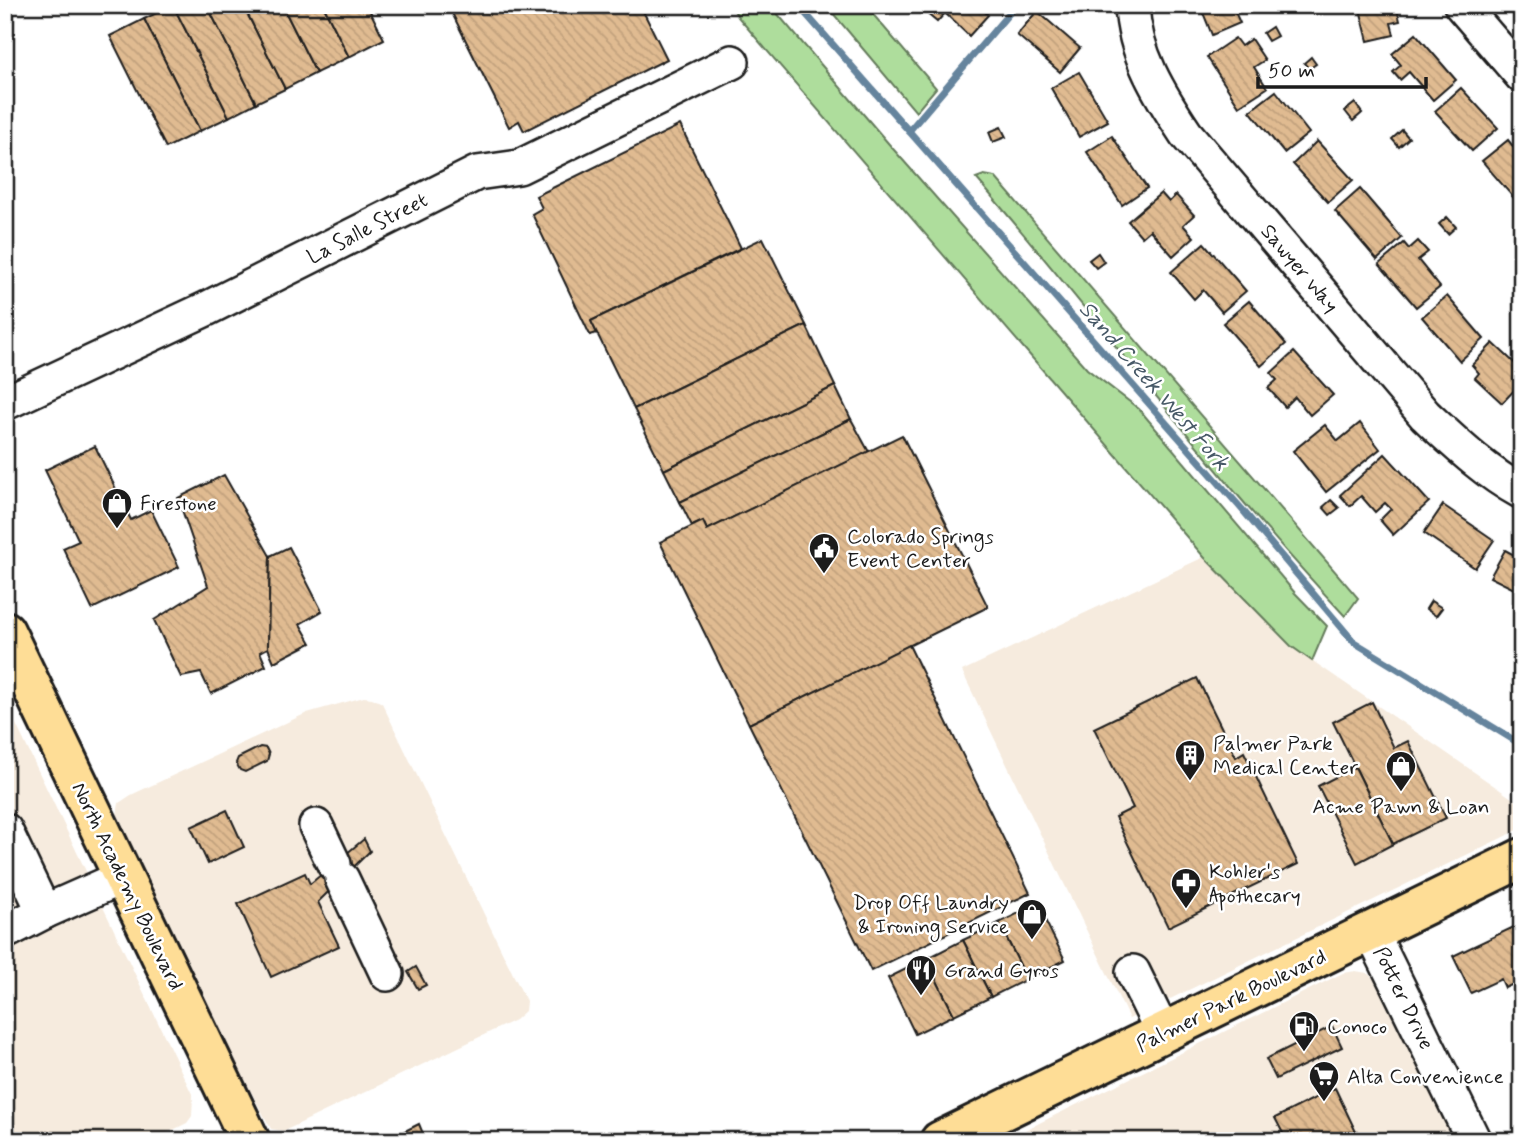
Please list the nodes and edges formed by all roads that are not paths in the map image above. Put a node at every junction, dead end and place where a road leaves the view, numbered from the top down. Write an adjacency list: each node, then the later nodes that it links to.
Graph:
1 (1132, 5): 6 (street, Sawyer Way)
2 (1461, 5): 4 (street)
3 (732, 62): 5 (street, La Salle Street)
4 (1522, 76)
5 (5, 403)
6 (1522, 492)
7 (7, 637): 11 (main road, North Academy Boulevard)
8 (316, 826): 16 (street)
9 (8, 841): 12 (street)
10 (1522, 858): 13 (main road, Palmer Park Boulevard)
11 (123, 877): 12 (street); 18 (main road, North Academy Boulevard)
12 (44, 912): 14 (street)
13 (1371, 931): 17 (main road, Palmer Park Boulevard); 20 (street, Potter Drive)
14 (5, 932)
15 (1133, 972): 17 (street)
16 (387, 974)
17 (1163, 1033): 19 (main road, Palmer Park Boulevard)
18 (250, 1141)
19 (940, 1141)
20 (1474, 1141)

